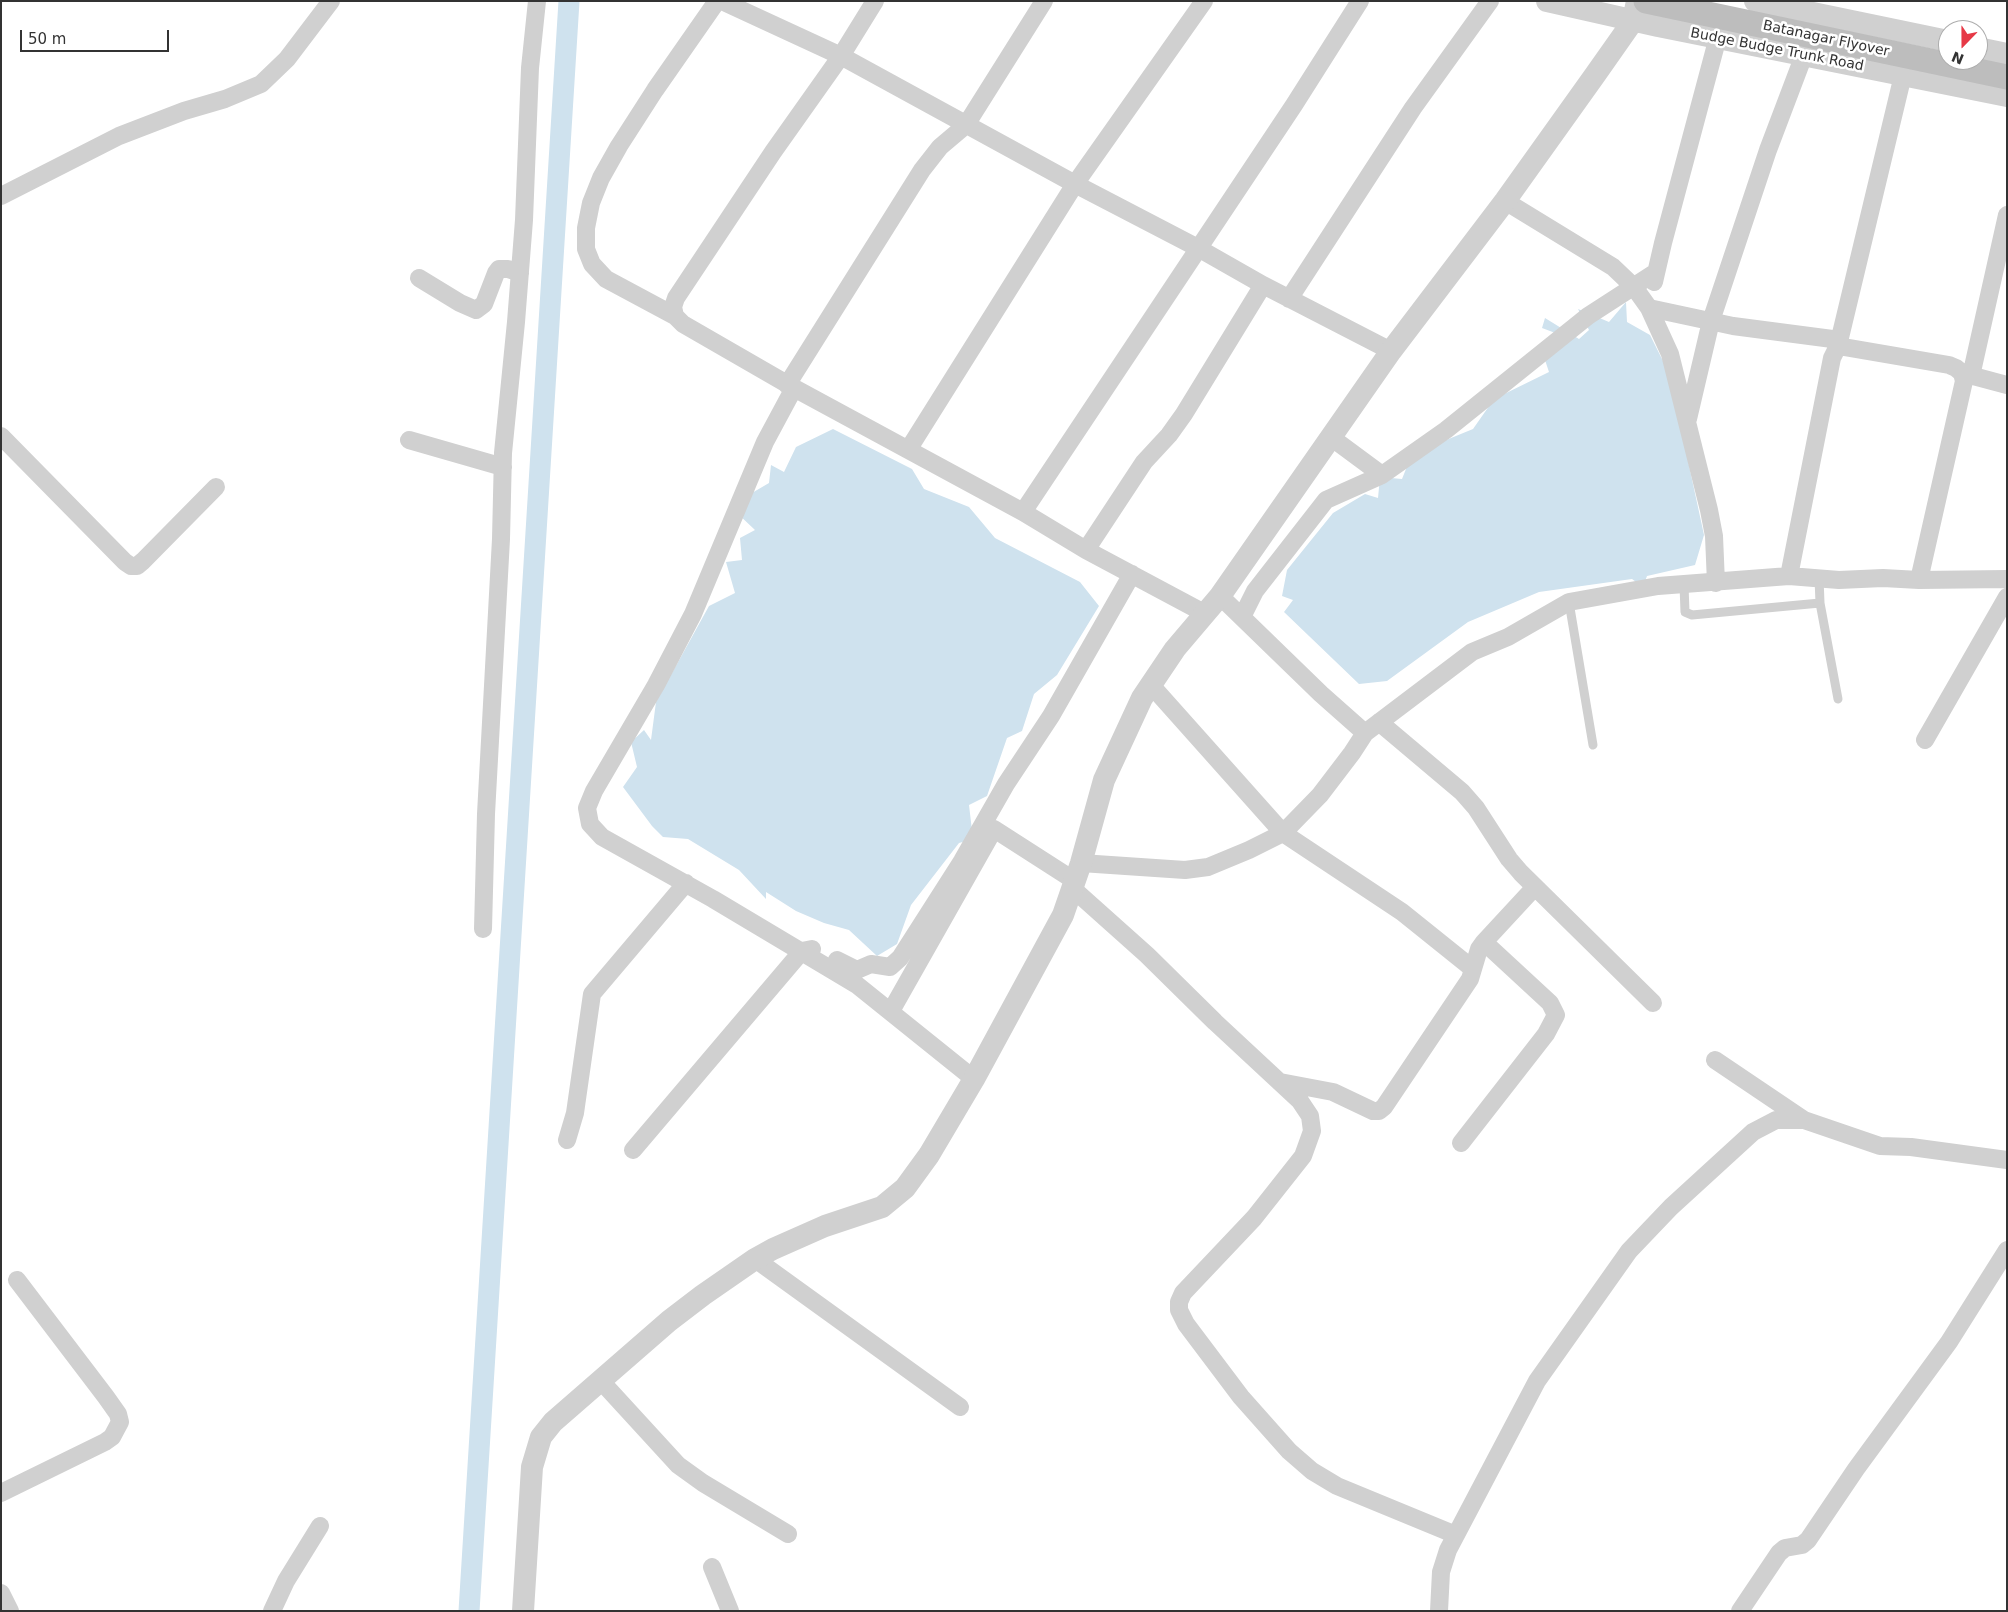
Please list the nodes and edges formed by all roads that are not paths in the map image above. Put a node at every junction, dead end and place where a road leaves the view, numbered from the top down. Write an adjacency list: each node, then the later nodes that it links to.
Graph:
1 (331, 1): 24 (street)
2 (537, 1): 28 (street)
3 (717, 1): 35 (street)
4 (722, 1): 18 (street)
5 (875, 1): 18 (street)
6 (1044, 1): 22 (street)
7 (1204, 1): 23 (street)
8 (1360, 1): 27 (street)
9 (1490, 1): 33 (street)
10 (1549, 1): 12 (street, Budge Budge Trunk Road)
11 (1755, 1): 14 (street)
12 (1639, 8): 13 (street, Budge Budge Trunk Road); 20 (main road, Batanagar Flyover); 25 (street)
13 (1718, 38): 17 (street, Budge Budge Trunk Road); 29 (street)
14 (1938, 40)
15 (1988, 50): 16 (street)
16 (2007, 54)
17 (1804, 55): 19 (street, Budge Budge Trunk Road); 36 (street)
18 (841, 56): 22 (street); 35 (street)
19 (1903, 75): 21 (street, Budge Budge Trunk Road); 37 (street)
20 (2007, 77)
21 (2007, 96)
22 (966, 125): 23 (street); 41 (street)
23 (1075, 184): 27 (street); 46 (street)
24 (1, 196)
25 (1505, 201): 32 (street); 38 (street)
26 (2007, 215): 39 (street)
27 (1198, 248): 31 (street); 50 (street)
28 (520, 272): 30 (street); 47 (street)
29 (1656, 272): 32 (street); 34 (street)
30 (418, 278)
31 (1262, 285): 33 (street); 51 (street)
32 (1634, 287): 34 (street); 48 (street)
33 (1289, 298): 38 (street)
34 (1648, 306): 36 (street); 42 (street)
35 (675, 316): 41 (street)
36 (1712, 322): 37 (street); 42 (street)
37 (1839, 343): 39 (street); 53 (street)
38 (1391, 351): 44 (street)
39 (1966, 375): 40 (street); 56 (street)
40 (2007, 385)
41 (791, 386): 46 (street); 73 (street)
42 (1687, 422): 57 (street)
43 (1, 436): 49 (street)
44 (1332, 438): 48 (street); 59 (street)
45 (408, 440): 47 (street)
46 (908, 450): 50 (street)
47 (503, 468): 75 (street)
48 (1382, 475): 64 (street)
49 (216, 487)
50 (1023, 512): 51 (street)
51 (1086, 550): 52 (street)
52 (1132, 574): 63 (street); 77 (street)
53 (1789, 576): 54 (street); 57 (street)
54 (1819, 578): 56 (street); 62 (lane)
55 (2007, 579): 56 (street)
56 (1919, 580)
57 (1716, 583): 58 (street)
58 (1684, 585): 61 (street); 62 (lane)
59 (1220, 596): 63 (street); 64 (street)
60 (2007, 597): 69 (street)
61 (1569, 602): 67 (street); 70 (lane)
62 (1820, 603): 66 (lane)
63 (1204, 613): 65 (street)
64 (1242, 617): 68 (street)
65 (1151, 685): 71 (street); 72 (street)
66 (1838, 699)
67 (1379, 722): 68 (street); 74 (street)
68 (1365, 733): 71 (street)
69 (1925, 740)
70 (1593, 745)
71 (1283, 832): 72 (street); 78 (street)
72 (1076, 877): 80 (street); 82 (street); 83 (street)
73 (686, 883): 77 (street); 85 (street)
74 (1534, 888): 76 (street); 79 (street)
75 (483, 929)
76 (1484, 942): 78 (street); 86 (street)
77 (802, 951): 80 (street); 87 (street)
78 (1473, 970): 83 (street)
79 (1653, 1003)
80 (891, 1011): 82 (street)
81 (1716, 1060): 84 (street)
82 (974, 1079): 90 (street)
83 (1280, 1082): 97 (street)
84 (1804, 1120): 88 (street); 97 (street)
85 (566, 1140)
86 (1461, 1143)
87 (633, 1150)
88 (2007, 1160)
89 (2007, 1250): 105 (street)
90 (755, 1259): 92 (street); 93 (street)
91 (17, 1280): 94 (street)
92 (601, 1381): 96 (street); 102 (street)
93 (960, 1407)
94 (1, 1494)
95 (320, 1526): 101 (street)
96 (788, 1534)
97 (1456, 1536): 104 (street)
98 (712, 1567): 103 (street)
99 (1, 1593): 100 (street)
100 (10, 1611)
101 (272, 1611)
102 (523, 1611)
103 (730, 1611)
104 (1439, 1611)
105 (1740, 1611)

